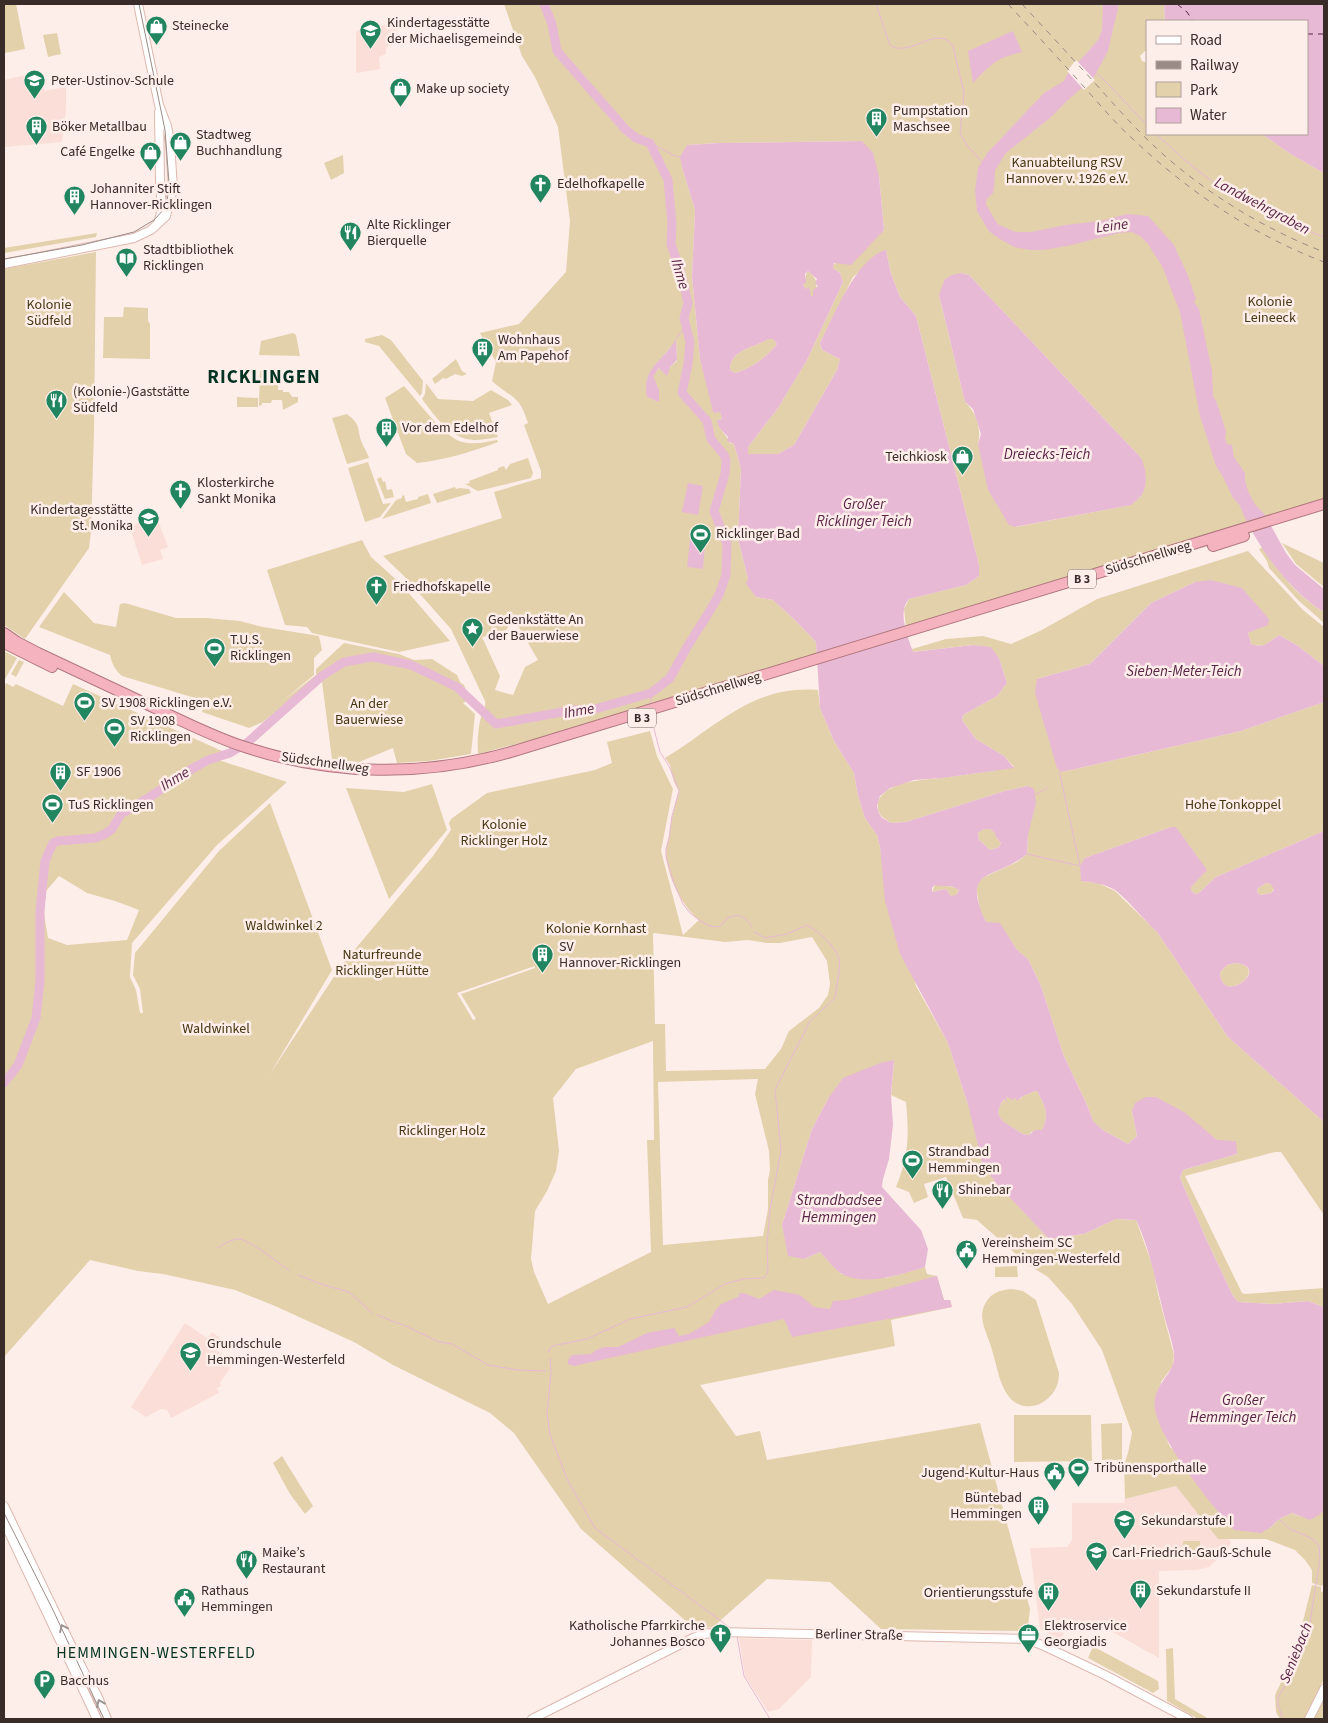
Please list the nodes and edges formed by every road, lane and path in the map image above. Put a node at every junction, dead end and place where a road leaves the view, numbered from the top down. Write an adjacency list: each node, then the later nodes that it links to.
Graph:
1 (138, 4): 2 (street)
2 (159, 105): 3 (street); 3 (street)
3 (157, 225): 4 (street)
4 (4, 264)
5 (1324, 504): 7 (highway, Südschnellweg / B 3)
6 (1324, 512): 7 (highway, Südschnellweg / B 3)
7 (1301, 515): 10 (highway, Südschnellweg / B 3)
8 (4, 633): 10 (highway, Südschnellweg / B 3)
9 (4, 643): 10 (highway, Südschnellweg / B 3)
10 (16, 646)
11 (4, 1506): 15 (street, one-way to 11)
12 (4, 1522): 14 (street)
13 (1324, 1689): 18 (street)
14 (97, 1719)
15 (107, 1719)
16 (532, 1719): 17 (street, Berliner Straße)
17 (1188, 1719)
18 (1309, 1719)

